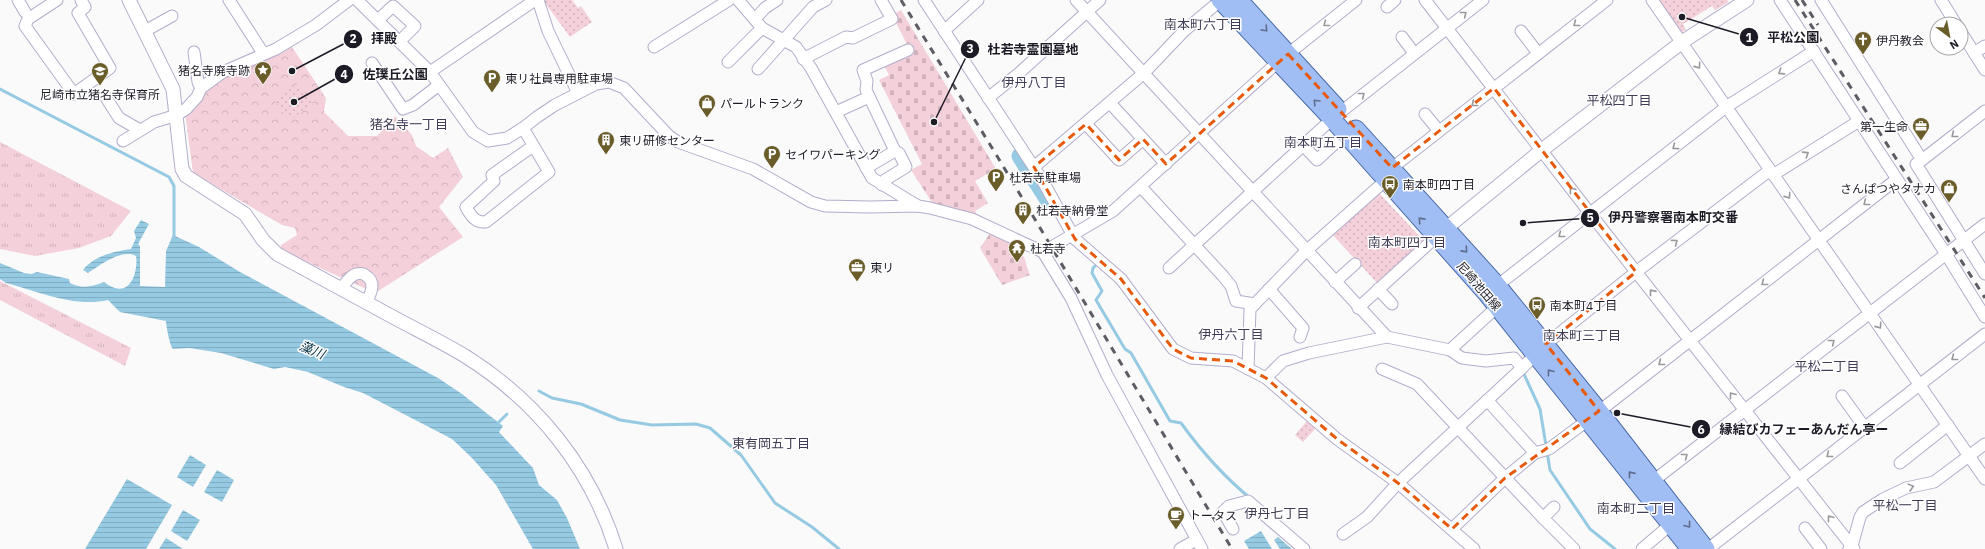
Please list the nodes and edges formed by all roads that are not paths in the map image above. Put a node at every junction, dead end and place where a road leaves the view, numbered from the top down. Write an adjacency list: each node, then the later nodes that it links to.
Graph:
1 (18, 0): 31 (street)
2 (43, 0): 31 (street)
3 (57, 0): 37 (street)
4 (81, 0): 37 (street)
5 (229, 0): 52 (street)
6 (349, 0): 52 (street)
7 (357, 0): 35 (street)
8 (535, 0): 62 (street)
9 (538, 0): 67 (street)
10 (729, 0): 48 (street)
11 (738, 0): 36 (street)
12 (777, 0): 36 (street)
13 (826, 0): 43 (street)
14 (881, 0): 57 (street)
15 (924, 0): 40 (street)
16 (978, 0): 40 (street)
17 (1076, 0): 32 (street)
18 (1100, 0): 32 (street)
19 (1221, 0): 56 (main road, 尼崎池田線); 63 (street)
20 (1239, 0): 56 (main road, 尼崎池田線, one-way to 56)
21 (1356, 0): 56 (street, one-way to 56)
22 (1425, 0): 38 (street)
23 (1483, 0): 38 (street, one-way to 23)
24 (1607, 0): 55 (street, one-way to 55)
25 (1652, 0): 45 (street)
26 (1747, 0): 45 (street)
27 (1780, 0): 50 (street)
28 (1821, 0): 91 (street)
29 (1940, 0): 34 (street)
30 (131, 1): 39 (street)
31 (25, 12): 37 (street)
32 (1086, 12): 63 (street); 70 (street)
33 (172, 16): 39 (street)
34 (1951, 16)
35 (378, 20): 44 (street); 44 (street)
36 (758, 23): 43 (street); 58 (street)
37 (25, 26)
38 (1446, 28): 53 (street); 66 (street)
39 (144, 31): 76 (street)
40 (944, 31): 70 (street)
41 (1521, 31): 55 (street)
42 (1402, 37): 53 (street)
43 (784, 41): 57 (street); 60 (street)
44 (400, 42): 62 (street)
45 (1682, 42): 72 (street, one-way to 72); 89 (street)
46 (1969, 45): 54 (street)
47 (1985, 46): 54 (street)
48 (654, 47)
49 (908, 50): 69 (street)
50 (1814, 51): 72 (street, one-way to 72); 78 (street)
51 (194, 52): 65 (street)
52 (263, 53): 65 (street)
53 (1414, 53): 77 (street, one-way to 53)
54 (1974, 53): 61 (street)
55 (1538, 54): 66 (street)
56 (1283, 58): 77 (main road, 尼崎池田線); 83 (street)
57 (803, 59): 74 (street)
58 (728, 62)
59 (372, 63): 64 (street)
60 (758, 70)
61 (1985, 70)
62 (430, 72): 64 (street)
63 (1144, 73): 71 (street); 83 (street)
64 (439, 85): 80 (street)
65 (201, 88): 76 (street)
66 (1494, 88): 82 (street, one-way to 82); 89 (street)
67 (578, 93): 80 (street); 101 (street)
68 (104, 96): 81 (street)
69 (869, 97): 74 (street); 90 (street)
70 (988, 98): 93 (street)
71 (1110, 103): 79 (street); 85 (street)
72 (1726, 107): 95 (street); 102 (street, one-way to 102)
73 (1985, 111): 91 (street, one-way to 91)
74 (836, 112): 94 (street)
75 (1425, 114): 82 (street)
76 (177, 115): 81 (street); 117 (street)
77 (1336, 116): 84 (main road, 尼崎池田線); 87 (street); 96 (main road, 尼崎池田線)
78 (1859, 121): 95 (street, one-way to 78); 97 (street)
79 (1086, 124): 85 (street); 93 (street)
80 (523, 128): 88 (street)
81 (140, 130): 86 (street)
82 (1439, 131): 96 (street)
83 (1200, 133): 92 (street); 100 (street)
84 (1345, 134): 87 (street); 96 (main road, 尼崎池田線)
85 (1143, 139): 92 (street)
86 (123, 141)
87 (1303, 145): 100 (street)
88 (533, 146): 88 (street)
89 (1542, 150): 102 (street, one-way to 89); 104 (street)
90 (895, 151): 94 (street); 98 (street)
91 (1922, 160): 107 (street)
92 (1166, 164): 99 (street)
93 (1034, 167): 105 (street)
94 (866, 168): 98 (street)
95 (1771, 172): 106 (street, one-way to 106); 114 (street, one-way to 95)
96 (1386, 175): 104 (main road, 尼崎池田線); 109 (street)
97 (1897, 179): 106 (street, one-way to 106); 111 (street)
98 (882, 185): 101 (street)
99 (1141, 187): 105 (street); 108 (street)
100 (1252, 191): 108 (street); 109 (street)
101 (918, 206): 110 (street)
102 (1589, 212): 114 (street); 120 (street, one-way to 120)
103 (1985, 224): 107 (street)
104 (1441, 232): 118 (street); 120 (main road, 尼崎池田線)
105 (1073, 233): 110 (street); 134 (street)
106 (1818, 241): 125 (street); 130 (street, one-way to 130)
107 (1963, 241): 111 (street); 115 (street)
108 (1193, 246): 113 (street); 122 (street)
109 (1306, 251): 116 (street); 119 (street)
110 (1043, 252): 161 (street)
111 (1946, 254): 125 (street); 126 (street)
112 (1355, 264): 116 (street)
113 (1169, 268)
114 (1636, 272): 130 (street, one-way to 114); 131 (street)
115 (1985, 274)
116 (1335, 282): 124 (street)
117 (341, 289): 121 (street); 121 (street)
118 (1378, 289): 123 (street); 124 (street)
119 (1269, 290): 122 (street); 128 (street)
120 (1494, 295): 131 (main road, 尼崎池田線); 132 (street)
121 (366, 302): 163 (street)
122 (1255, 304): 134 (street)
123 (1392, 304)
124 (1358, 308): 129 (street)
125 (1870, 313): 137 (street, one-way to 137); 140 (street, one-way to 125)
126 (1985, 317)
127 (1985, 334): 137 (street, one-way to 137)
128 (1300, 337)
129 (1387, 337): 132 (street); 136 (street)
130 (1690, 340): 140 (street, one-way to 130); 141 (street, one-way to 141)
131 (1541, 349): 133 (street); 141 (main road, 尼崎池田線)
132 (1450, 350): 133 (street)
133 (1522, 368): 139 (street)
134 (1248, 369): 136 (street)
135 (1382, 369): 143 (street)
136 (1266, 378): 152 (street)
137 (1920, 385): 142 (street); 144 (street)
138 (1842, 396): 144 (street)
139 (1487, 400): 143 (street); 146 (street)
140 (1744, 410): 150 (street); 153 (street, one-way to 140)
141 (1594, 415): 146 (street); 153 (main road, 尼崎池田線)
142 (1948, 425): 147 (street); 148 (street)
143 (1458, 426): 149 (street); 152 (street)
144 (1865, 428): 150 (street, one-way to 150)
145 (1985, 444): 147 (street)
146 (1535, 453): 149 (street)
147 (1969, 456): 151 (street); 162 (street, one-way to 147)
148 (1900, 463)
149 (1505, 478): 155 (street); 159 (street)
150 (1799, 479): 162 (street, one-way to 150); 170 (street)
151 (1985, 479)
152 (1398, 483): 159 (street); 160 (street)
153 (1648, 485): 156 (main road, 尼崎池田線); 170 (main road, 尼崎池田線, one-way to 170)
154 (1554, 508): 155 (street)
155 (1543, 518): 167 (street)
156 (1670, 525): 168 (street); 169 (main road, 尼崎池田線)
157 (1805, 528): 171 (street)
158 (1233, 529): 165 (street)
159 (1452, 529): 166 (street)
160 (1343, 534)
161 (1199, 544): 164 (street)
162 (1852, 548)
163 (616, 549)
164 (1180, 549)
165 (1304, 549)
166 (1474, 549)
167 (1574, 549)
168 (1642, 549)
169 (1690, 549)
170 (1707, 549)
171 (1821, 549)

